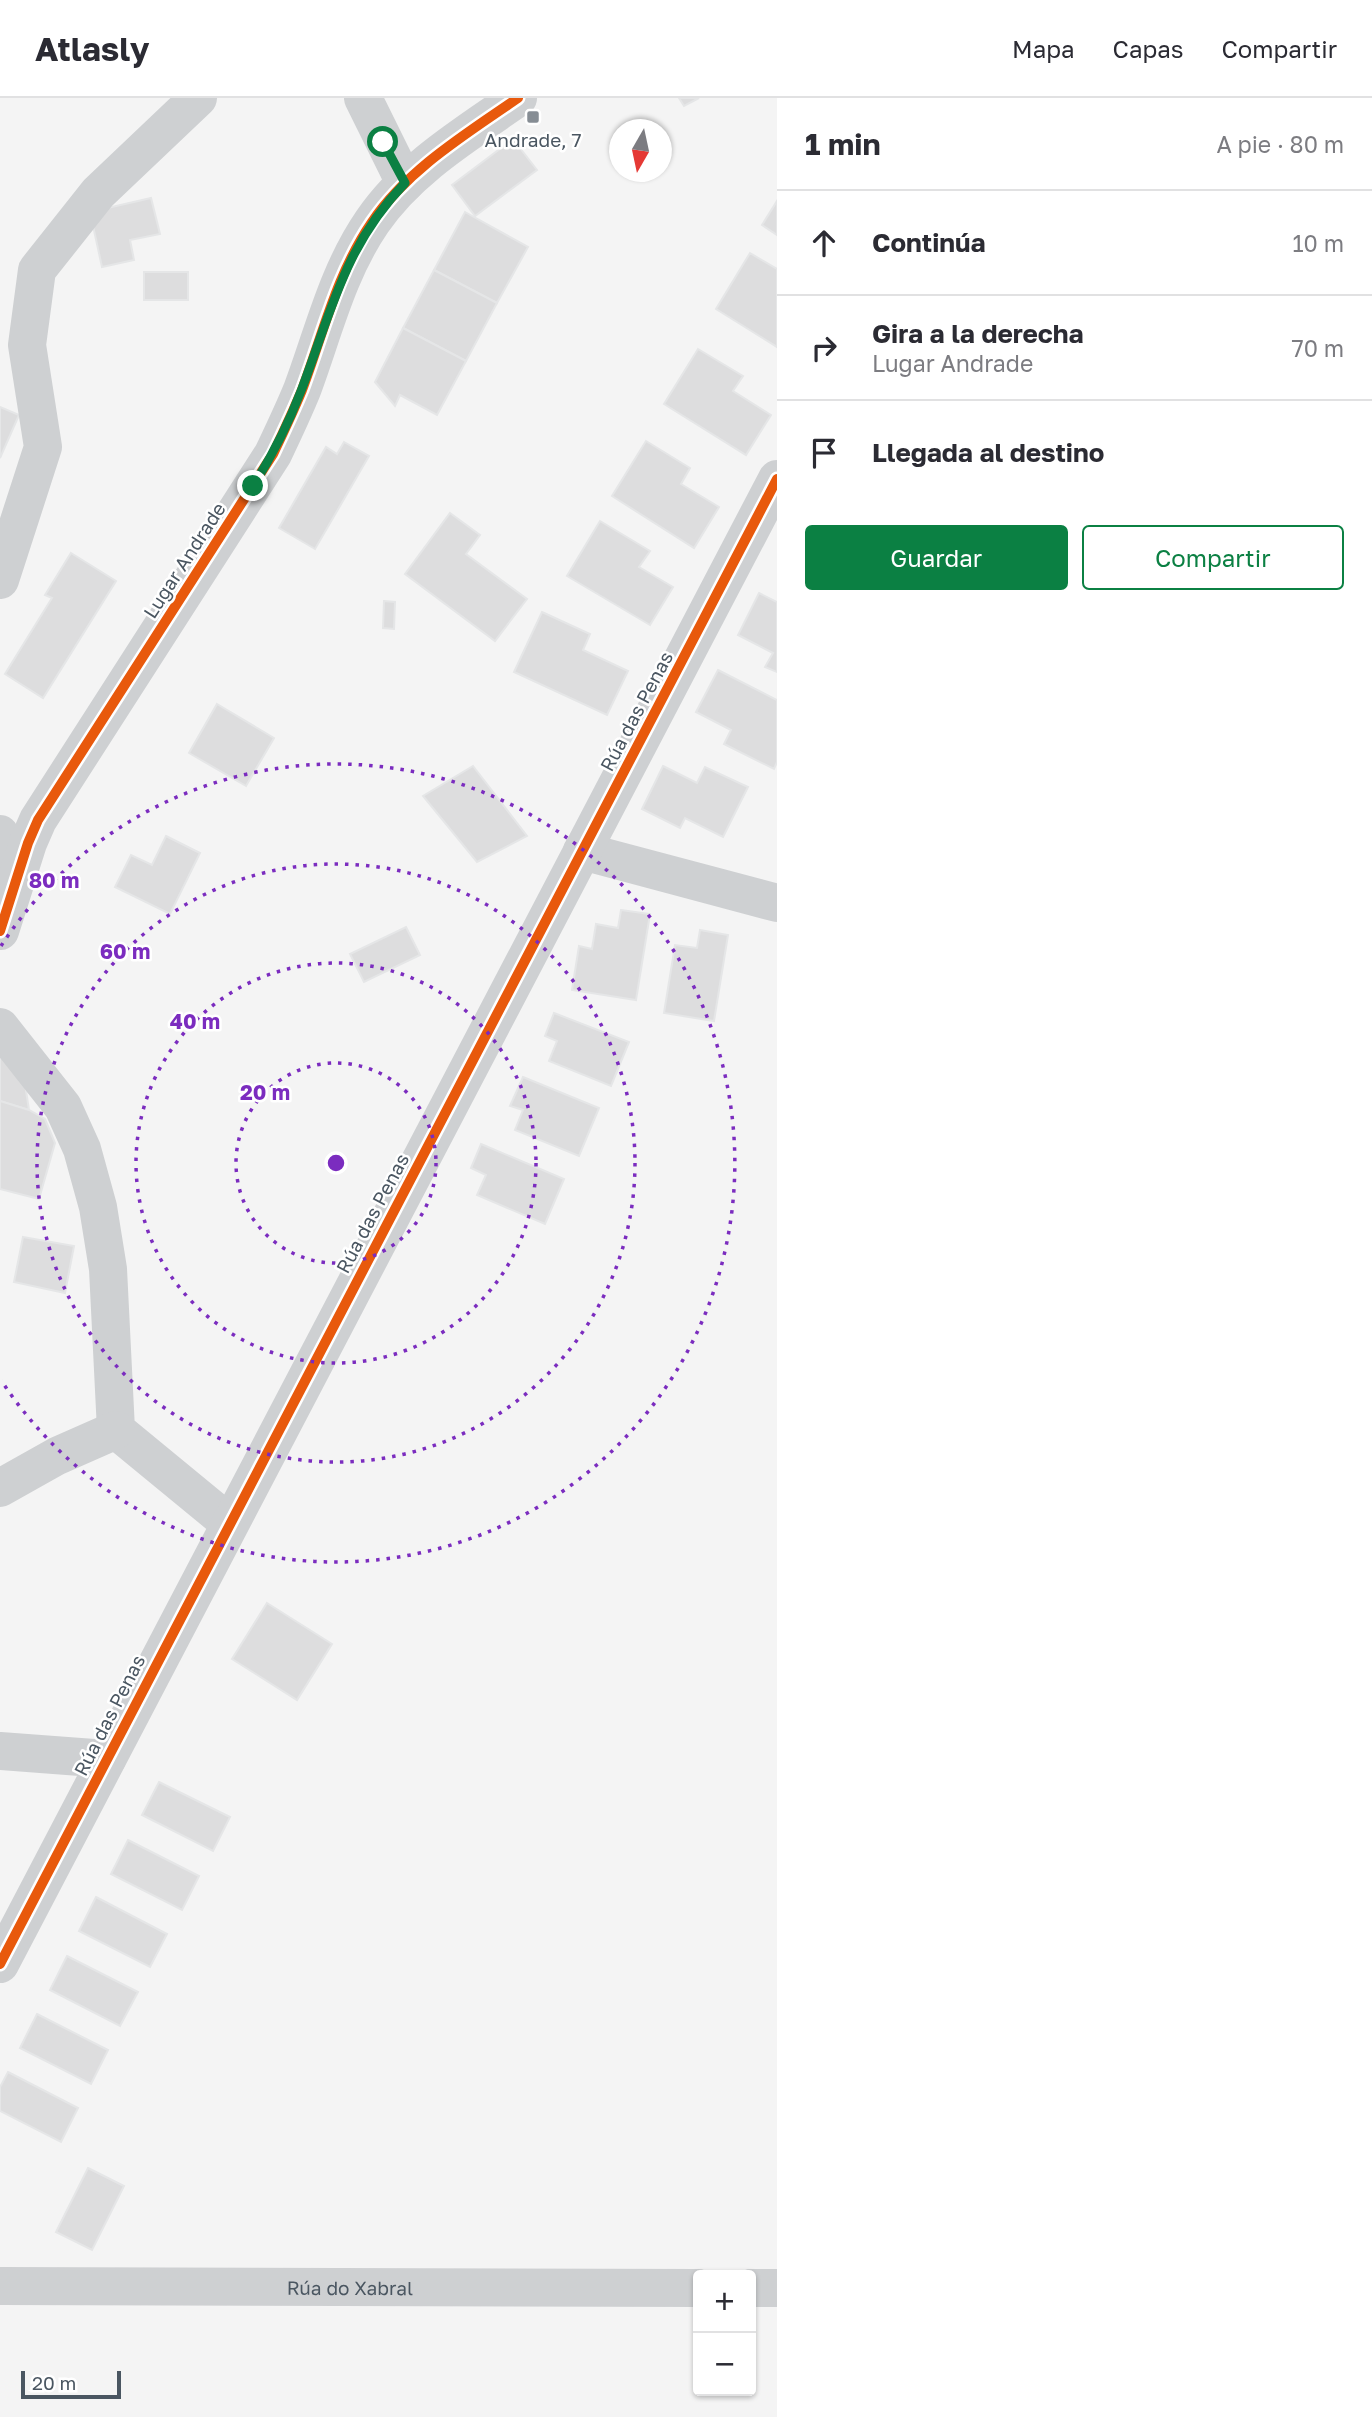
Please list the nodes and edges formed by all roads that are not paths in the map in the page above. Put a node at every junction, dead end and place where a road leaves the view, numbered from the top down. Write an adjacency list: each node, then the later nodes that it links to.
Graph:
1 (198, 98): 6 (street)
2 (363, 98): 4 (street)
3 (518, 98): 4 (street, Lugar Andrade)
4 (405, 183): 9 (street, Lugar Andrade)
5 (777, 479): 8 (street, Rúa das Penas)
6 (0, 580)
7 (0, 834): 9 (street)
8 (582, 851): 10 (street); 15 (street, Rúa das Penas)
9 (19, 870): 11 (street, Lugar Andrade)
10 (777, 903)
11 (0, 932)
12 (0, 1027): 13 (street)
13 (116, 1430): 14 (street); 15 (street)
14 (0, 1488)
15 (229, 1523): 17 (street, Rúa das Penas)
16 (0, 1751): 17 (street)
17 (107, 1759): 18 (street, Rúa das Penas)
18 (0, 1964)
19 (0, 2286): 20 (street, Rúa do Xabral)
20 (693, 2288)
21 (756, 2288): 22 (street)
22 (777, 2288)

